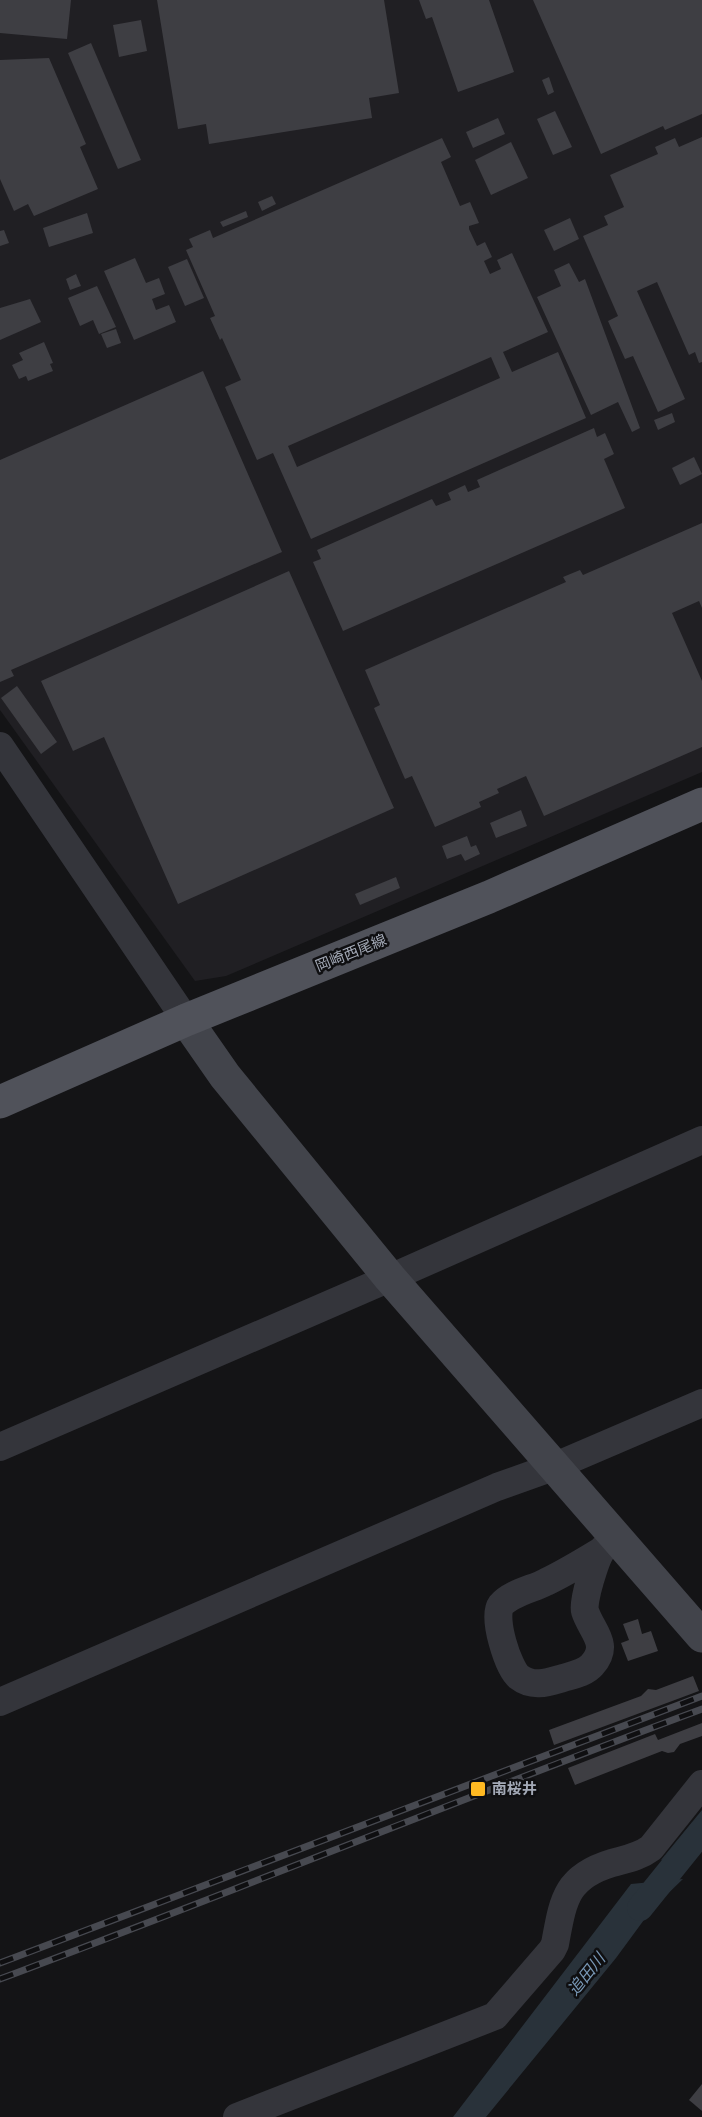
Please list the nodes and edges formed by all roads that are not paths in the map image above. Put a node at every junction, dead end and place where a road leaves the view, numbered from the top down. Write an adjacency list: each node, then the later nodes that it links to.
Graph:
1 (0, 746): 3 (street)
2 (702, 804): 3 (main road, 岡崎西尾線)
3 (186, 1020): 4 (main road, 岡崎西尾線); 6 (street)
4 (0, 1102)
5 (702, 1140): 6 (street)
6 (390, 1278): 8 (street); 9 (street)
7 (702, 1403): 9 (street)
8 (0, 1447)
9 (553, 1467): 10 (street); 12 (street)
10 (609, 1545): 10 (street); 11 (street)
11 (702, 1636)
12 (0, 1702)
13 (702, 1784): 14 (street)
14 (237, 2117)

